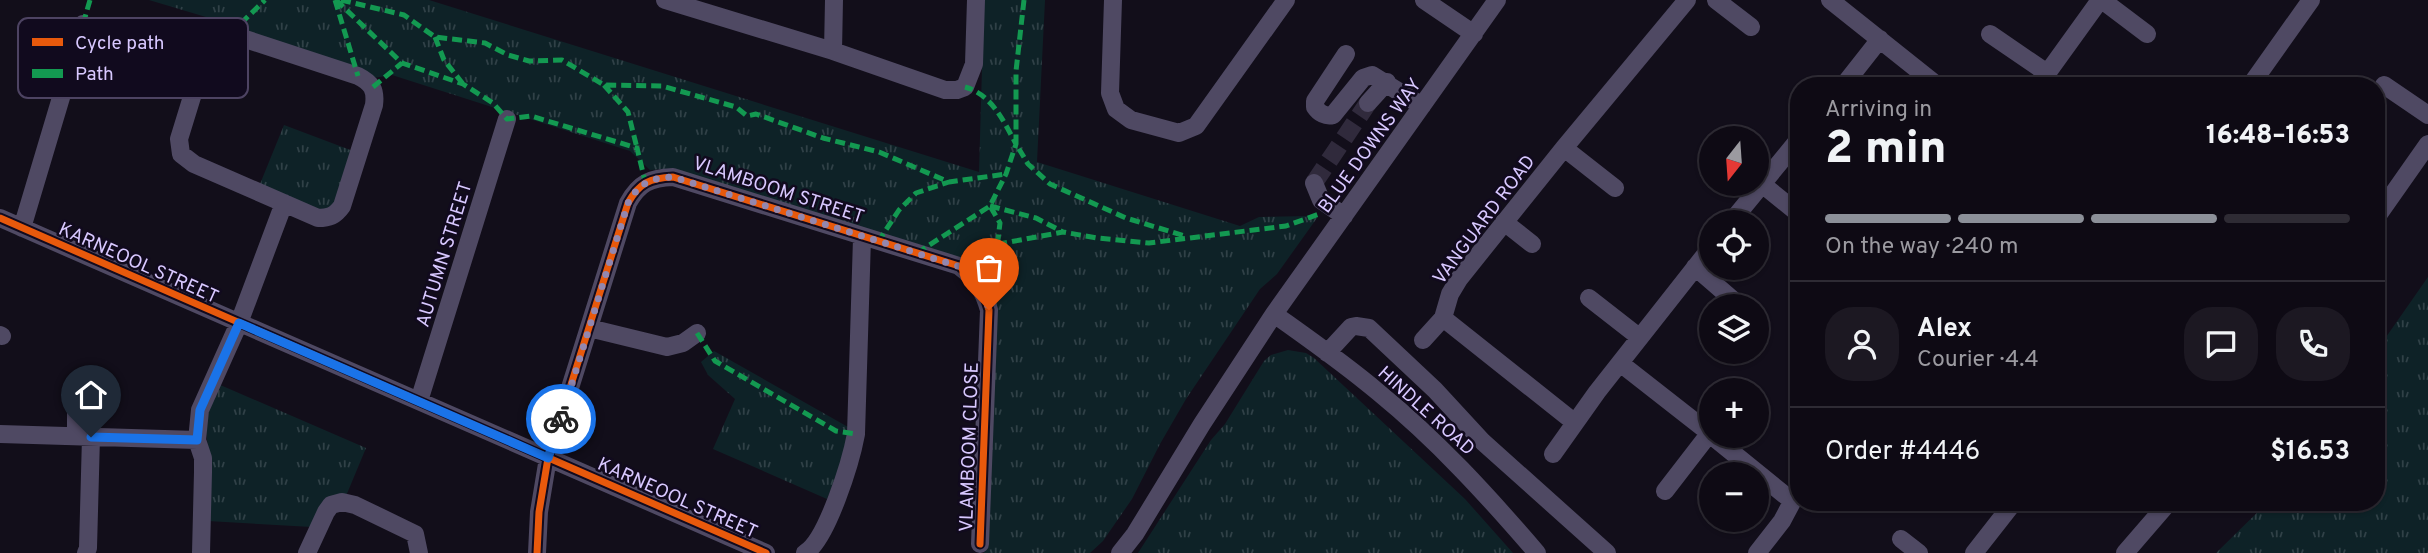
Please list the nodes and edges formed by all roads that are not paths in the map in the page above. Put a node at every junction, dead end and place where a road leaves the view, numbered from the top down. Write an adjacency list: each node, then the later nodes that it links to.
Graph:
1 (665, 0): 13 (street)
2 (834, 0): 20 (street)
3 (976, 0): 20 (street)
4 (1112, 0): 5 (street)
5 (1286, 0)
6 (1424, 0): 15 (street)
7 (1497, 0): 15 (street, BLUE DOWNS WAY)
8 (1687, 0): 36 (street, VANGUARD ROAD)
9 (1716, 0): 14 (street)
10 (1832, 0): 18 (street)
11 (2101, 0): 17 (street); 25 (street)
12 (2311, 0): 26 (street)
13 (692, 4): 20 (street)
14 (1751, 27)
15 (1474, 34): 32 (street, BLUE DOWNS WAY)
16 (1990, 34): 24 (street)
17 (2147, 34)
18 (1880, 39): 22 (street); 23 (street)
19 (248, 40): 42 (street)
20 (832, 51)
21 (1346, 54): 27 (street)
22 (1850, 77)
23 (1927, 77)
24 (2041, 77)
25 (2044, 77)
26 (2256, 77)
27 (1387, 82): 31 (street); 32 (street)
28 (2385, 86): 33 (street)
29 (61, 98): 48 (street)
30 (192, 98): 42 (street)
31 (1368, 103)
32 (1422, 106): 45 (street, BLUE DOWNS WAY)
33 (2428, 115)
34 (507, 119): 66 (street, AUTUMN STREET)
35 (2428, 144): 44 (street)
36 (1564, 148): 41 (street); 47 (street, VANGUARD ROAD)
37 (1790, 148): 38 (street)
38 (1769, 170)
39 (1314, 183): 45 (street)
40 (1769, 184): 43 (street)
41 (1615, 188)
42 (284, 203): 58 (street)
43 (1790, 205)
44 (2385, 205)
45 (1344, 216): 56 (street, BLUE DOWNS WAY)
46 (0, 218): 48 (street, KARNEOOL STREET)
47 (1504, 222): 50 (street); 57 (street, VANGUARD ROAD)
48 (22, 228): 58 (street, KARNEOOL STREET)
49 (862, 238): 55 (street, VLAMBOOM STREET); 59 (street, VLAMBOOM STREET); 89 (street)
50 (1532, 244)
51 (1699, 262): 52 (street)
52 (1695, 267): 53 (street); 61 (street)
53 (1726, 294)
54 (1589, 298): 61 (street)
55 (989, 310): 82 (street, VLAMBOOM CLOSE)
56 (1275, 314): 63 (street, HINDLE ROAD); 90 (street, BLUE DOWNS WAY)
57 (1443, 318): 62 (street, VANGUARD ROAD); 67 (street)
58 (239, 323): 66 (street, KARNEOOL STREET); 71 (street)
59 (589, 328): 60 (street); 75 (street, VLAMBOOM STREET)
60 (697, 333)
61 (1639, 337): 64 (street)
62 (1423, 340)
63 (1327, 353): 91 (street, HINDLE ROAD); 92 (street)
64 (1620, 363): 67 (street); 68 (street)
65 (84, 379): 70 (street)
66 (419, 401): 75 (street, KARNEOOL STREET)
67 (1574, 422): 74 (street)
68 (1699, 426)
69 (0, 434): 70 (street)
70 (84, 436): 71 (street); 83 (street)
71 (197, 440): 84 (street)
72 (1700, 448): 77 (street)
73 (1730, 448): 76 (street)
74 (1553, 454)
75 (548, 458): 87 (street, VLAMBOOM STREET); 88 (street, KARNEOOL STREET)
76 (1790, 490)
77 (1665, 491)
78 (1790, 504): 93 (street)
79 (2007, 511): 95 (street)
80 (2161, 511): 96 (street)
81 (1901, 539): 94 (street)
82 (980, 544)
83 (86, 553)
84 (201, 553)
85 (307, 553): 86 (street)
86 (419, 553)
87 (537, 553)
88 (766, 553)
89 (805, 553)
90 (1120, 553)
91 (1537, 553)
92 (1607, 553)
93 (1757, 553)
94 (1919, 553)
95 (1974, 553)
96 (2125, 553)

